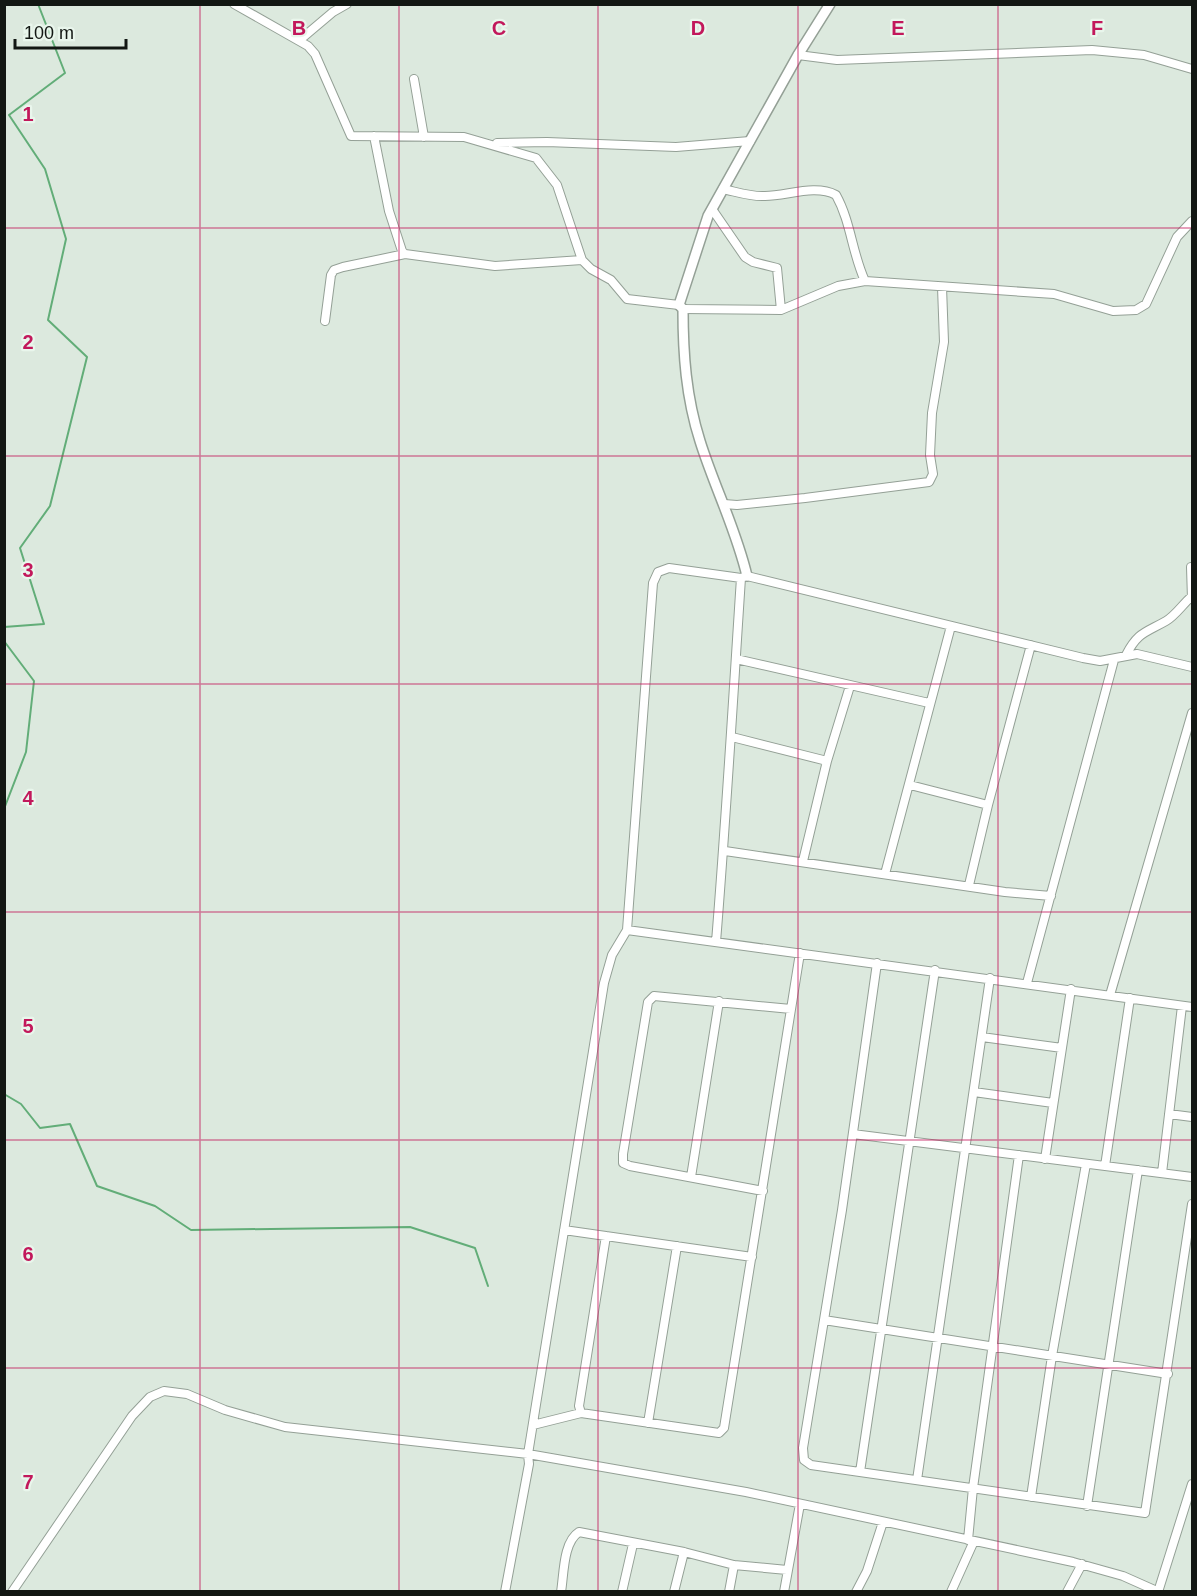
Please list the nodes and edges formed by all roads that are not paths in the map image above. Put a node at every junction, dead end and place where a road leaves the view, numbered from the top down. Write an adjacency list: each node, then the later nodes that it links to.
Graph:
1 (234, 4): 4 (street)
2 (346, 4): 4 (street)
3 (830, 4): 5 (street)
4 (300, 39): 8 (street)
5 (798, 55): 6 (street); 10 (street)
6 (1192, 69)
7 (414, 79): 9 (street)
8 (374, 136): 9 (street); 15 (street)
9 (424, 137): 11 (street)
10 (750, 141): 11 (street); 12 (street)
11 (488, 144): 16 (street)
12 (723, 189): 13 (street); 17 (street)
13 (712, 209): 19 (street); 20 (street)
14 (1192, 221): 18 (street)
15 (405, 254): 16 (street); 21 (street)
16 (582, 260): 19 (street)
17 (865, 281): 18 (street); 20 (street)
18 (942, 287): 22 (street)
19 (681, 307): 20 (street); 22 (street)
20 (781, 310)
21 (325, 321)
22 (724, 504): 24 (street)
23 (1191, 567): 25 (street)
24 (744, 577): 26 (street); 29 (street); 44 (street)
25 (1192, 598): 28 (street)
26 (951, 627): 27 (street); 33 (street)
27 (1031, 645): 30 (street); 38 (street)
28 (1126, 655): 30 (street); 31 (street)
29 (736, 659): 32 (street); 35 (street)
30 (1114, 660): 43 (street)
31 (1192, 667)
32 (850, 686): 33 (street); 36 (street)
33 (929, 703): 37 (street)
34 (1192, 712): 52 (street)
35 (732, 737): 36 (street); 39 (street)
36 (827, 761): 40 (street)
37 (910, 786): 38 (street); 41 (street)
38 (988, 805): 42 (street)
39 (725, 851): 40 (street); 45 (street)
40 (803, 861): 41 (street)
41 (885, 874): 42 (street)
42 (969, 885): 43 (street)
43 (1051, 896): 50 (street)
44 (627, 930): 45 (street); 77 (street)
45 (716, 942): 46 (street)
46 (800, 952): 47 (street); 57 (street)
47 (877, 963): 48 (street); 64 (street)
48 (935, 970): 49 (street); 65 (street)
49 (990, 978): 50 (street); 58 (street)
50 (1028, 983): 51 (street)
51 (1071, 989): 52 (street); 59 (street)
52 (1110, 995): 53 (street)
53 (1130, 998): 55 (street); 70 (street)
54 (719, 1001): 57 (street); 73 (street); 73 (street)
55 (1182, 1006): 56 (street); 62 (street)
56 (1192, 1007)
57 (790, 1009): 75 (street)
58 (982, 1037): 59 (street); 60 (street)
59 (1062, 1048): 61 (street)
60 (974, 1092): 61 (street); 66 (street)
61 (1053, 1103): 68 (street)
62 (1169, 1113): 63 (street); 72 (street)
63 (1192, 1117)
64 (853, 1134): 65 (street); 81 (street)
65 (908, 1141): 66 (street); 82 (street)
66 (966, 1149): 67 (street); 83 (street)
67 (1019, 1155): 68 (street); 84 (street)
68 (1045, 1159): 69 (street)
69 (1086, 1164): 70 (street); 85 (street)
70 (1105, 1166): 71 (street)
71 (1138, 1170): 72 (street); 86 (street)
72 (1162, 1173): 74 (street)
73 (691, 1177): 75 (street)
74 (1192, 1178)
75 (764, 1191): 80 (street)
76 (1192, 1204): 87 (street)
77 (564, 1230): 78 (street); 90 (street)
78 (606, 1236): 79 (street); 88 (street)
79 (677, 1246): 80 (street); 89 (street)
80 (752, 1257): 89 (street)
81 (824, 1320): 82 (street); 92 (street)
82 (880, 1329): 83 (street); 92 (street)
83 (939, 1338): 84 (street); 93 (street)
84 (992, 1347): 85 (street); 95 (street)
85 (1052, 1356): 86 (street); 96 (street)
86 (1108, 1365): 87 (street); 98 (street)
87 (1168, 1374): 98 (street)
88 (581, 1413): 89 (street); 90 (street)
89 (648, 1423)
90 (533, 1425): 91 (street)
91 (528, 1454): 97 (street); 107 (street); 108 (street)
92 (860, 1472): 93 (street)
93 (917, 1480): 95 (street)
94 (1192, 1484): 106 (street)
95 (973, 1488): 96 (street); 100 (street)
96 (1031, 1497): 98 (street)
97 (800, 1504): 99 (street); 105 (street)
98 (1088, 1506)
99 (883, 1522): 100 (street); 114 (street)
100 (971, 1540): 103 (street); 115 (street)
101 (633, 1544): 102 (street); 109 (street); 110 (street)
102 (684, 1552): 104 (street); 111 (street)
103 (1082, 1564): 106 (street); 116 (street)
104 (734, 1565): 105 (street); 112 (street)
105 (787, 1570): 113 (street)
106 (1159, 1591)
107 (12, 1592)
108 (505, 1592)
109 (561, 1592)
110 (622, 1592)
111 (674, 1592)
112 (729, 1592)
113 (784, 1592)
114 (856, 1592)
115 (951, 1592)
116 (1067, 1592)

